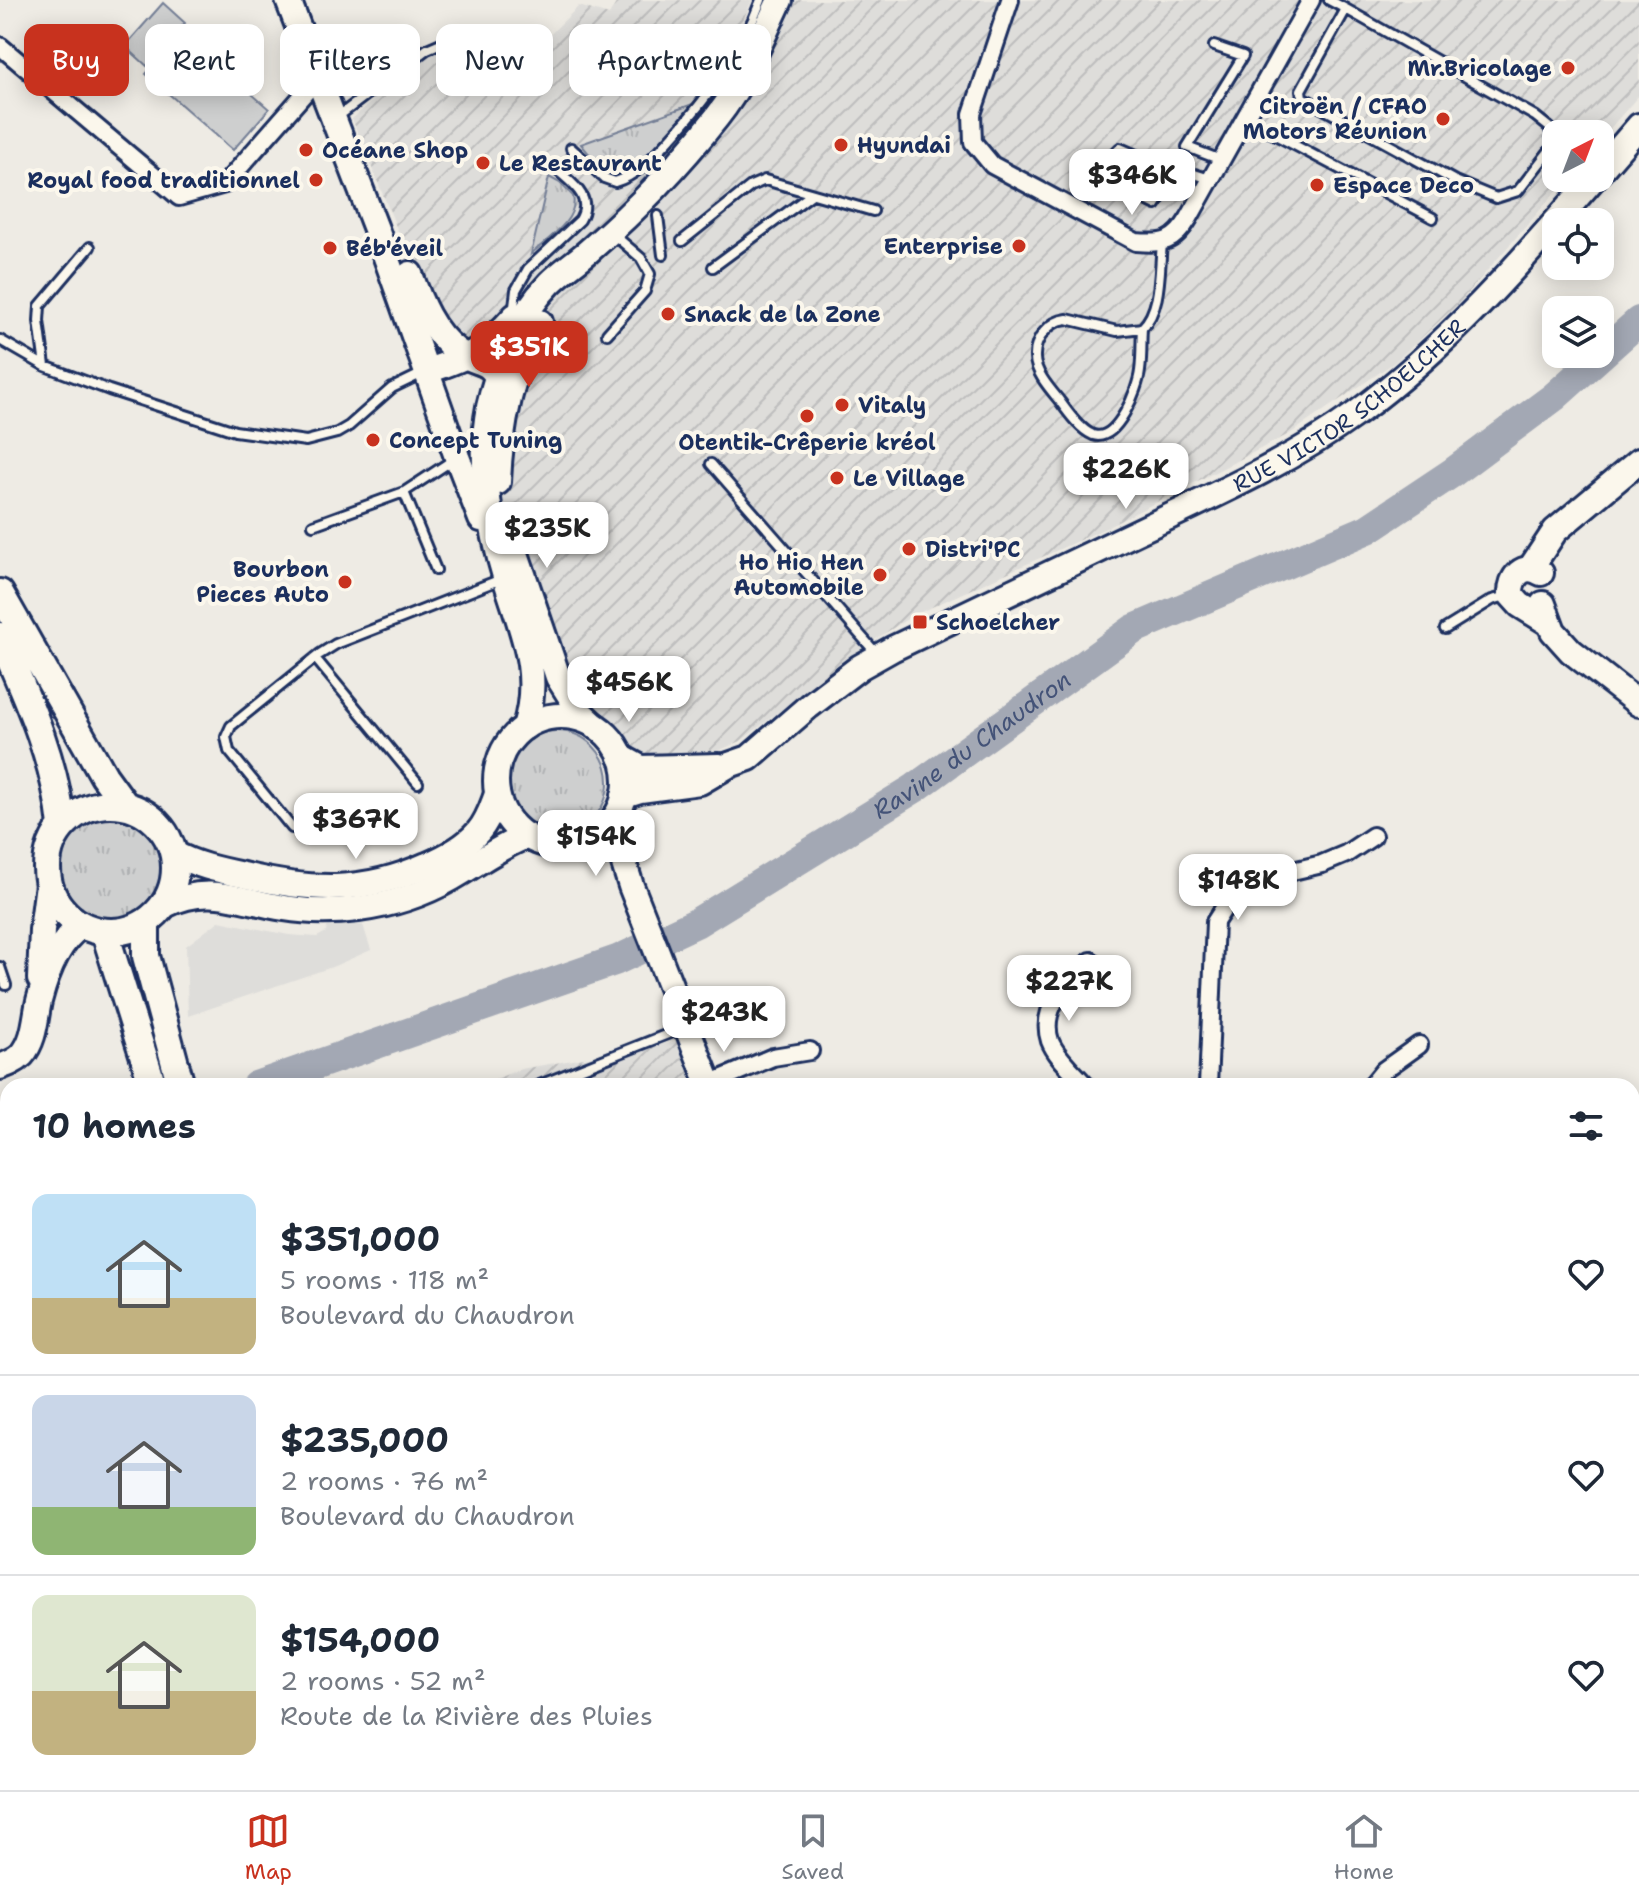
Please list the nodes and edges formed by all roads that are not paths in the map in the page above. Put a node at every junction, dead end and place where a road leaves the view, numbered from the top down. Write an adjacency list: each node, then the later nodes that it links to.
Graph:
1 (288, 0): 10 (main road)
2 (302, 0): 21 (main road)
3 (761, 0): 11 (lane)
4 (770, 0): 12 (main road)
5 (780, 0): 13 (main road)
6 (1010, 0): 37 (street)
7 (1311, 0): 22 (street)
8 (1329, 0): 9 (lane)
9 (1346, 9): 9 (lane)
10 (297, 24)
11 (754, 24)
12 (766, 24)
13 (769, 24)
14 (436, 45): 21 (lane)
15 (0, 46): 17 (street)
16 (1214, 46): 26 (lane)
17 (302, 96)
18 (325, 96): 49 (main road)
19 (710, 96): 24 (lane)
20 (727, 96): 35 (main road)
21 (344, 112): 47 (main road)
22 (1244, 118): 26 (street); 34 (lane)
23 (1639, 126): 25 (main road)
24 (571, 148)
25 (1614, 155)
26 (1221, 160): 29 (street)
27 (555, 168): 43 (lane)
28 (1175, 172): 28 (lane); 29 (lane)
29 (1211, 179): 37 (street)
30 (1581, 192): 64 (main road, RUE VICTOR SCHOELCHER)
31 (812, 194): 32 (lane); 36 (lane); 41 (lane)
32 (873, 211)
33 (658, 216): 40 (lane)
34 (1433, 218)
35 (610, 231): 39 (main road); 45 (lane)
36 (682, 241)
37 (1162, 244): 44 (lane)
38 (90, 247): 48 (lane)
39 (592, 249): 42 (main road); 51 (main road)
40 (663, 255)
41 (713, 267)
42 (548, 286): 43 (main road); 50 (main road)
43 (512, 320): 47 (main road)
44 (1142, 328): 44 (lane)
45 (607, 334)
46 (0, 340): 48 (lane)
47 (469, 357): 49 (main road); 50 (main road)
48 (45, 366): 49 (lane)
49 (427, 371): 52 (main road)
50 (498, 377): 51 (main road); 59 (main road)
51 (507, 415): 67 (main road)
52 (457, 457): 55 (lane); 59 (main road)
53 (1639, 461): 57 (main road)
54 (711, 464): 64 (lane)
55 (404, 492): 56 (lane); 58 (lane)
56 (313, 525)
57 (1538, 566): 61 (main road); 61 (main road)
58 (436, 570)
59 (505, 577): 65 (lane); 68 (main road)
60 (0, 593): 74 (main road)
61 (1532, 607): 62 (lane); 66 (main road)
62 (1445, 629)
63 (0, 636): 76 (main road)
64 (879, 657): 70 (main road, RUE VICTOR SCHOELCHER)
65 (315, 658): 71 (lane); 77 (lane)
66 (1639, 704)
67 (595, 726): 68 (main road); 69 (main road)
68 (525, 727): 72 (main road)
69 (621, 757): 70 (main road, RUE VICTOR SCHOELCHER); 73 (main road)
70 (729, 765): 73 (main road, RUE VICTOR SCHOELCHER)
71 (418, 783)
72 (497, 794): 78 (main road); 81 (main road)
73 (624, 795): 75 (main road)
74 (125, 805): 76 (main road); 81 (main road)
75 (614, 818): 80 (main road); 83 (main road)
76 (62, 826): 82 (main road)
77 (292, 828)
78 (527, 836): 80 (main road); 84 (main road)
79 (1373, 836): 101 (street)
80 (583, 842): 83 (main road)
81 (173, 853): 84 (main road)
82 (48, 884): 86 (main road); 90 (main road)
83 (631, 886): 91 (main road)
84 (165, 905): 85 (main road)
85 (146, 923): 86 (main road); 96 (main road)
86 (93, 929): 90 (main road); 95 (main road)
87 (1091, 961): 100 (street)
88 (0, 967): 89 (lane)
89 (6, 985)
90 (40, 998): 94 (main road)
91 (688, 1026): 97 (lane); 98 (main road)
92 (1419, 1045): 102 (street)
93 (810, 1051): 99 (street)
94 (0, 1067)
95 (150, 1078)
96 (179, 1078)
97 (557, 1078)
98 (707, 1078)
99 (725, 1078)
100 (1080, 1078)
101 (1208, 1078)
102 (1378, 1078)

